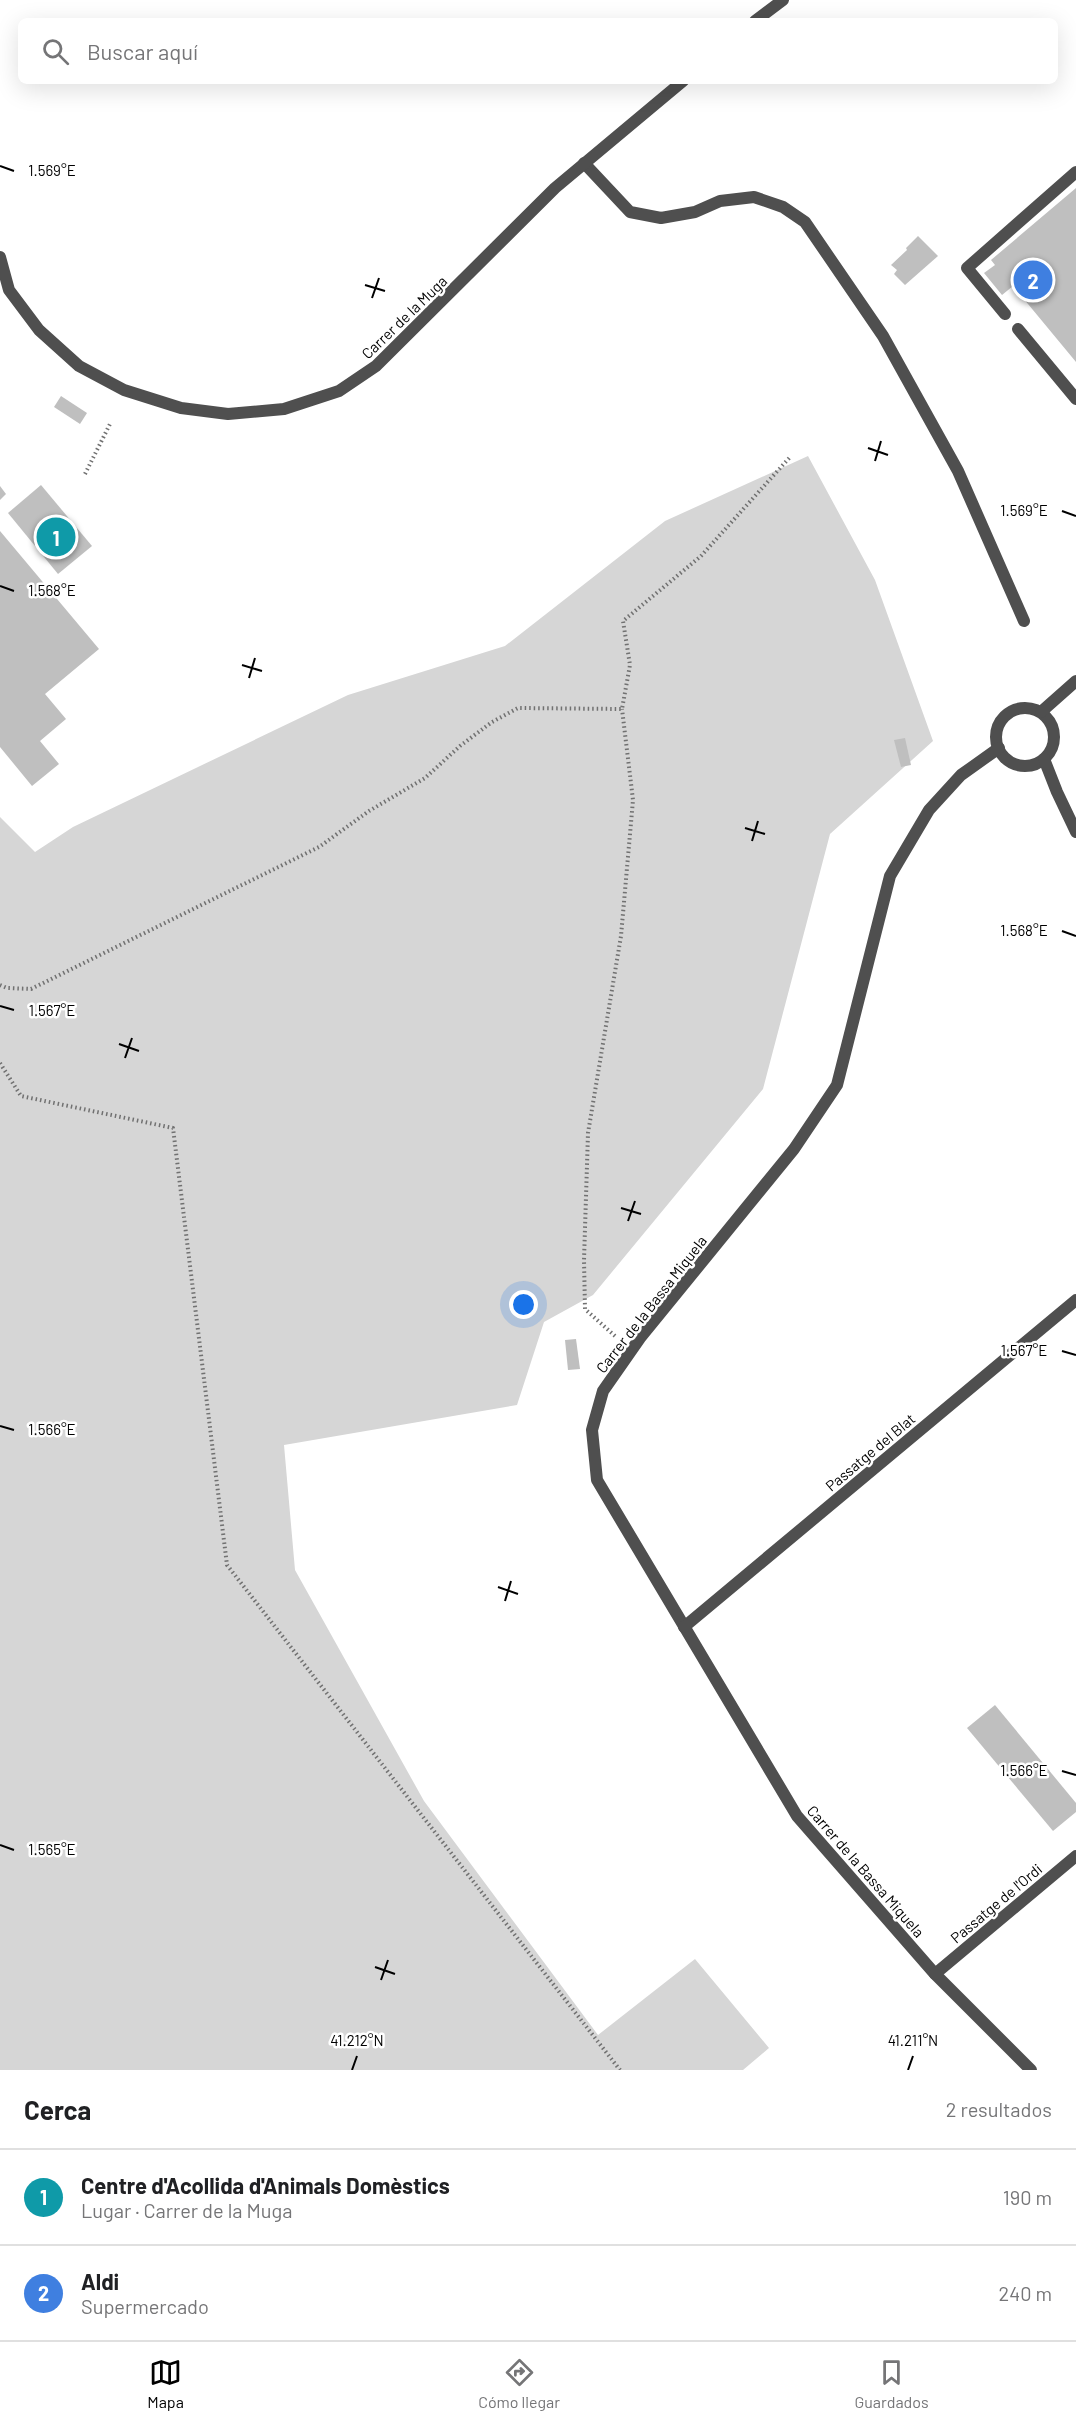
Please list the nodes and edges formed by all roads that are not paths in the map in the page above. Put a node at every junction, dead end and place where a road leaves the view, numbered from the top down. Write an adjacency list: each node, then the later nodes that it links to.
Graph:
1 (783, 0): 2 (street)
2 (759, 18)
3 (679, 84): 4 (street, Carrer de la Muga)
4 (584, 164): 6 (street, Carrer de la Muga); 10 (street)
5 (1076, 172): 7 (street)
6 (0, 257)
7 (1005, 314)
8 (1018, 329): 9 (street)
9 (1076, 399)
10 (1024, 621)
11 (1076, 681): 12 (street)
12 (1041, 712): 13 (street); 14 (street)
13 (999, 748): 14 (street); 17 (street, Carrer de la Bassa Miquela)
14 (1044, 759): 15 (street)
15 (1076, 832)
16 (1076, 1300): 17 (street, Passatge del Blat)
17 (684, 1627): 19 (street, Carrer de la Bassa Miquela)
18 (1076, 1856): 19 (street, Passatge de l'Ordi)
19 (935, 1974): 20 (street, Carrer de la Bassa Miquela)
20 (1031, 2070)

